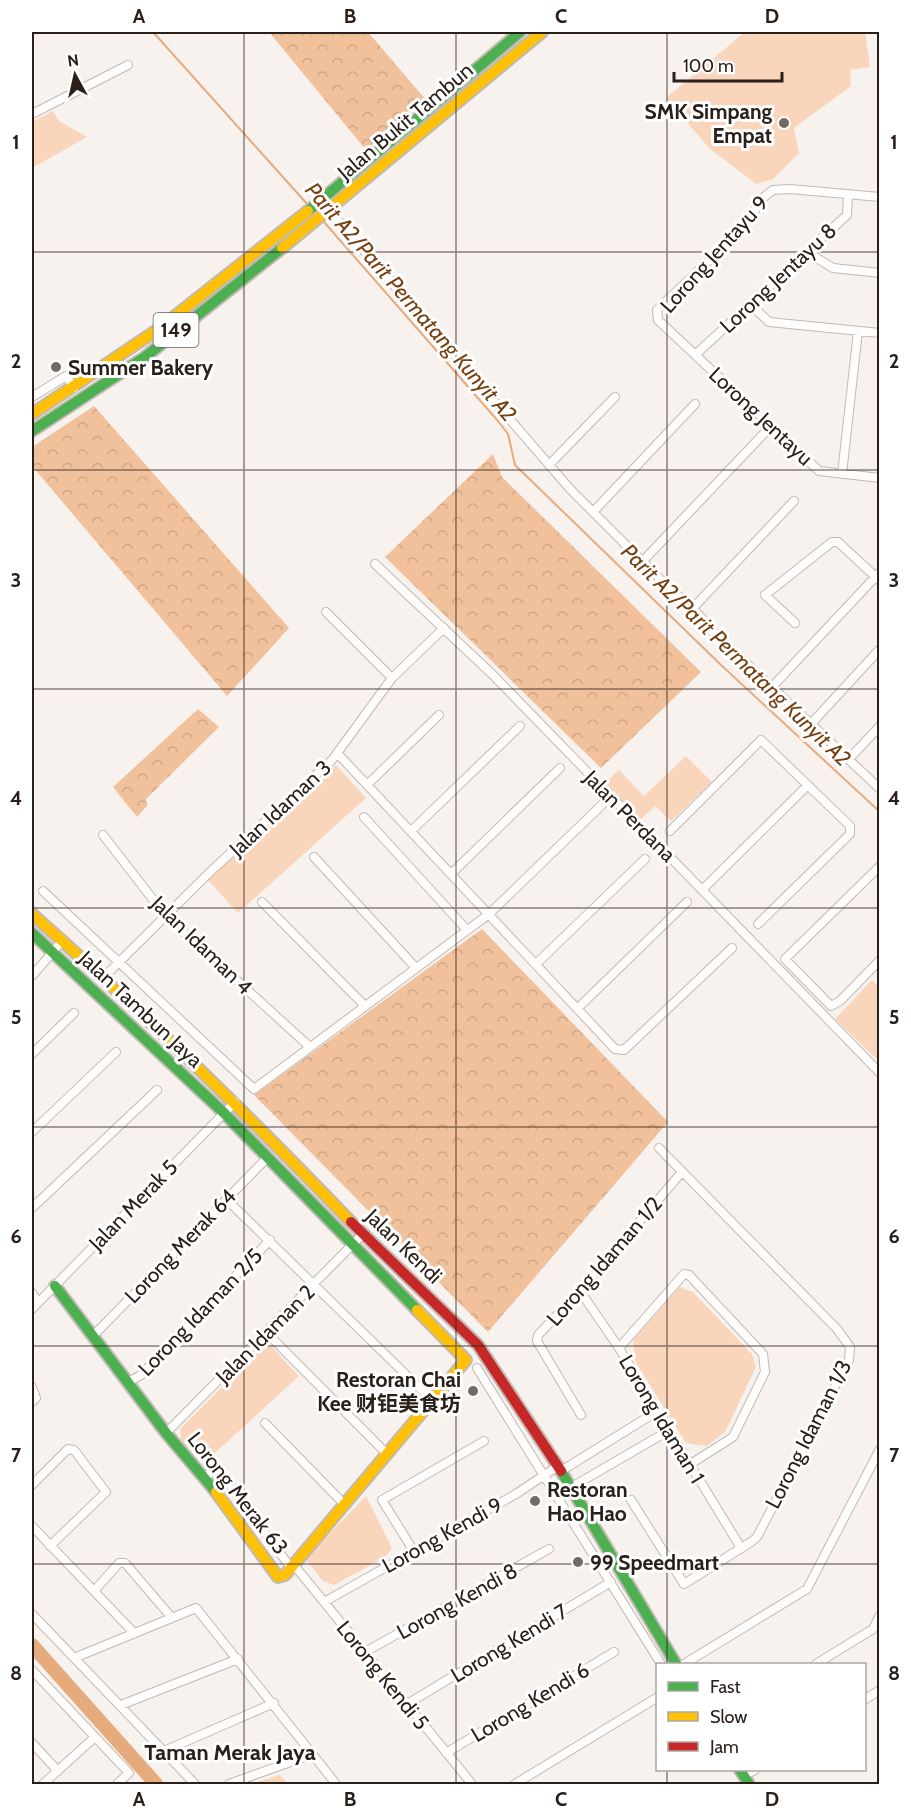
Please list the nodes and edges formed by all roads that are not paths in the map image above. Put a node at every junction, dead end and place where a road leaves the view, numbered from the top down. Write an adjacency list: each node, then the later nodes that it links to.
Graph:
1 (520, 32): 15 (street, Jalan Bukit Tambun / 149)
2 (542, 32): 7 (street, Jalan Bukit Tambun / 149)
3 (128, 65): 4 (street)
4 (32, 114)
5 (848, 194): 6 (street, Lorong Jentayu 9); 8 (street, Lorong Jentayu 8); 11 (street, Lorong Jentayu 9)
6 (879, 197)
7 (328, 211): 21 (street, Jalan Bukit Tambun / 149); 22 (street)
8 (807, 252): 9 (street); 10 (street, Lorong Jentayu 8)
9 (879, 273)
10 (750, 304): 12 (street); 14 (street, Lorong Jentayu 8)
11 (658, 320): 14 (street, Lorong Jentayu)
12 (858, 331): 13 (street); 23 (street)
13 (879, 333)
14 (695, 355): 20 (street, Lorong Jentayu)
15 (74, 388): 16 (street); 19 (street, Jalan Bukit Tambun / 149)
16 (32, 397)
17 (615, 397): 22 (street)
18 (695, 404): 26 (street)
19 (32, 414)
20 (771, 426): 23 (street, Lorong Jentayu); 27 (street)
21 (32, 431)
22 (549, 465): 26 (street)
23 (842, 474): 24 (street, Lorong Jentayu)
24 (879, 478)
25 (794, 501): 30 (street)
26 (593, 512): 27 (street)
27 (642, 562): 30 (street)
28 (375, 564): 33 (street, Jalan Perdana)
29 (878, 576): 32 (street); 36 (street)
30 (693, 608): 36 (street)
31 (326, 612): 35 (street)
32 (795, 623)
33 (444, 628): 35 (street, Jalan Idaman 3); 47 (street, Jalan Perdana)
34 (879, 649): 38 (street)
35 (392, 678): 41 (street, Jalan Idaman 3)
36 (771, 688): 38 (street)
37 (439, 715): 44 (street)
38 (810, 725): 42 (street)
39 (520, 726): 49 (street)
40 (879, 726): 42 (street)
41 (338, 754): 44 (street); 62 (street, Jalan Idaman 3)
42 (849, 759): 46 (street)
43 (560, 768): 55 (street)
44 (367, 785): 49 (street)
45 (808, 785): 50 (street); 56 (street); 63 (street)
46 (879, 789)
47 (610, 797): 56 (street, Jalan Perdana); 61 (street)
48 (364, 817): 64 (street)
49 (411, 831): 55 (street)
50 (670, 831)
51 (103, 835): 62 (street, Jalan Idaman 4)
52 (314, 857): 72 (street)
53 (645, 859): 71 (street)
54 (879, 866): 69 (street)
55 (451, 874): 61 (street)
56 (703, 890): 81 (street, Jalan Perdana)
57 (43, 891): 70 (street)
58 (262, 902): 75 (street)
59 (687, 902): 76 (street)
60 (32, 914): 66 (street, Jalan Kendi)
61 (489, 914): 64 (street); 71 (street)
62 (165, 915): 70 (street, Jalan Idaman 3); 78 (street, Jalan Idaman 4)
63 (758, 924)
64 (467, 930): 72 (street)
65 (32, 933): 68 (street, Jalan Tambun Jaya)
66 (63, 940): 68 (street); 74 (street, Jalan Kendi)
67 (732, 948): 76 (street)
68 (52, 953): 73 (street); 84 (street, Jalan Tambun Jaya)
69 (879, 960)
70 (118, 962): 74 (street, Jalan Idaman 3); 78 (street)
71 (536, 964): 76 (street)
72 (416, 968): 75 (street)
73 (32, 976)
74 (104, 977): 83 (street, Jalan Kendi)
75 (365, 1006): 78 (street)
76 (578, 1008)
77 (74, 1012): 80 (street)
78 (310, 1047)
79 (116, 1052): 85 (street)
80 (32, 1054)
81 (879, 1072)
82 (157, 1090): 90 (street)
83 (235, 1102): 84 (street, Jalan Merak 5); 91 (street, Jalan Kendi)
84 (224, 1113): 87 (street, Jalan Kendi); 95 (street, Jalan Merak 5)
85 (32, 1132)
86 (659, 1148): 88 (street, Lorong Idaman 1/3)
87 (268, 1157): 89 (street, Lorong Merak 64); 93 (street, Jalan Kendi)
88 (682, 1172): 96 (street, Lorong Idaman 1/2); 126 (street, Lorong Idaman 1/3)
89 (226, 1199): 92 (street); 101 (street, Lorong Merak 64)
90 (32, 1208)
91 (363, 1234): 93 (street, Jalan Idaman 2); 117 (street, Jalan Kendi)
92 (270, 1240): 94 (street); 104 (street, Lorong Idaman 2/5)
93 (354, 1244): 94 (street, Jalan Idaman 2); 107 (street, Jalan Kendi)
94 (314, 1284): 100 (street, Jalan Idaman 2); 107 (street)
95 (55, 1286): 98 (street, Jalan Merak 5); 101 (street, Lorong Merak 63)
96 (580, 1291): 102 (street, Lorong Idaman 1); 109 (street, Lorong Idaman 1/2)
97 (32, 1293): 98 (street)
98 (38, 1302): 99 (street, Jalan Merak 5)
99 (32, 1309)
100 (266, 1332): 112 (street, Jalan Idaman 2); 115 (street)
101 (93, 1336): 104 (street, Lorong Merak 63)
102 (619, 1348): 108 (street, Lorong Idaman 1); 116 (street)
103 (477, 1368): 118 (street)
104 (128, 1382): 112 (street, Lorong Merak 63)
105 (32, 1387): 106 (street)
106 (34, 1400)
107 (432, 1400): 115 (street)
108 (656, 1412): 111 (street, Lorong Idaman 1); 117 (street, Lorong Kendi 9)
109 (581, 1415)
110 (266, 1423): 123 (street)
111 (668, 1431): 116 (street, Lorong Idaman 1); 121 (street)
112 (166, 1433): 119 (street, Lorong Merak 63)
113 (484, 1441): 128 (street)
114 (879, 1449): 141 (street)
115 (387, 1454): 123 (street)
116 (689, 1465): 126 (street, Lorong Idaman 1)
117 (560, 1469): 118 (street, Lorong Kendi 9); 121 (street, Jalan Kendi)
118 (544, 1477): 128 (street, Lorong Kendi 9); 130 (street)
119 (206, 1478): 129 (street, Lorong Kendi 5); 129 (street, Lorong Merak 63)
120 (32, 1485): 125 (street)
121 (570, 1488): 143 (street, Jalan Kendi)
122 (631, 1500): 126 (street, Lorong Idaman 1/3)
123 (344, 1504): 129 (street)
124 (32, 1526): 125 (street)
125 (50, 1546): 131 (street)
126 (741, 1548)
127 (549, 1549): 137 (street, Lorong Kendi 8)
128 (413, 1550): 132 (street, Lorong Kendi 9)
129 (292, 1566): 132 (street, Lorong Kendi 5)
130 (611, 1582): 142 (street); 150 (street, Lorong Kendi 7)
131 (94, 1591): 135 (street); 136 (street)
132 (324, 1602): 137 (street, Lorong Kendi 5)
133 (32, 1614): 139 (street)
134 (879, 1615): 144 (street)
135 (172, 1618): 136 (street); 140 (street)
136 (134, 1634): 139 (street)
137 (364, 1652): 150 (street, Lorong Kendi 5)
138 (614, 1652): 155 (street, Lorong Kendi 6)
139 (74, 1658): 151 (street)
140 (238, 1659): 149 (street); 151 (street)
141 (698, 1662)
142 (660, 1663)
143 (675, 1663)
144 (819, 1663)
145 (32, 1670): 152 (street)
146 (879, 1690): 148 (street)
147 (656, 1698): 164 (street)
148 (866, 1699)
149 (274, 1703): 154 (street); 156 (street)
150 (407, 1704): 155 (street, Lorong Kendi 5)
151 (121, 1705): 154 (street)
152 (95, 1737): 157 (street); 159 (street)
153 (32, 1743): 157 (street)
154 (164, 1751): 160 (street)
155 (446, 1753): 163 (street, Lorong Kendi 5)
156 (313, 1754): 161 (street); 162 (street)
157 (58, 1771): 158 (street)
158 (43, 1785)
159 (117, 1785)
160 (195, 1785)
161 (229, 1785)
162 (336, 1785)
163 (472, 1785)
164 (515, 1785)

